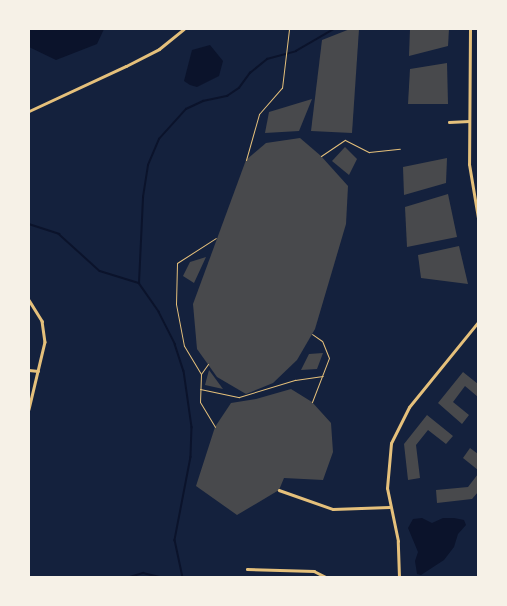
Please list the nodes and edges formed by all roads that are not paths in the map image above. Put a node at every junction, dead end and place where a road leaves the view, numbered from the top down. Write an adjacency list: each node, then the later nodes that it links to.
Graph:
1 (184, 29): 3 (street)
2 (470, 29): 4 (street)
3 (29, 111)
4 (470, 121): 5 (street); 6 (street)
5 (448, 122)
6 (478, 218)
7 (29, 300): 10 (street)
8 (478, 322): 13 (street)
9 (29, 370): 10 (street)
10 (38, 371): 11 (street)
11 (29, 409)
12 (279, 490): 13 (street)
13 (389, 507): 16 (street)
14 (247, 569): 15 (street)
15 (326, 577)
16 (400, 577)

